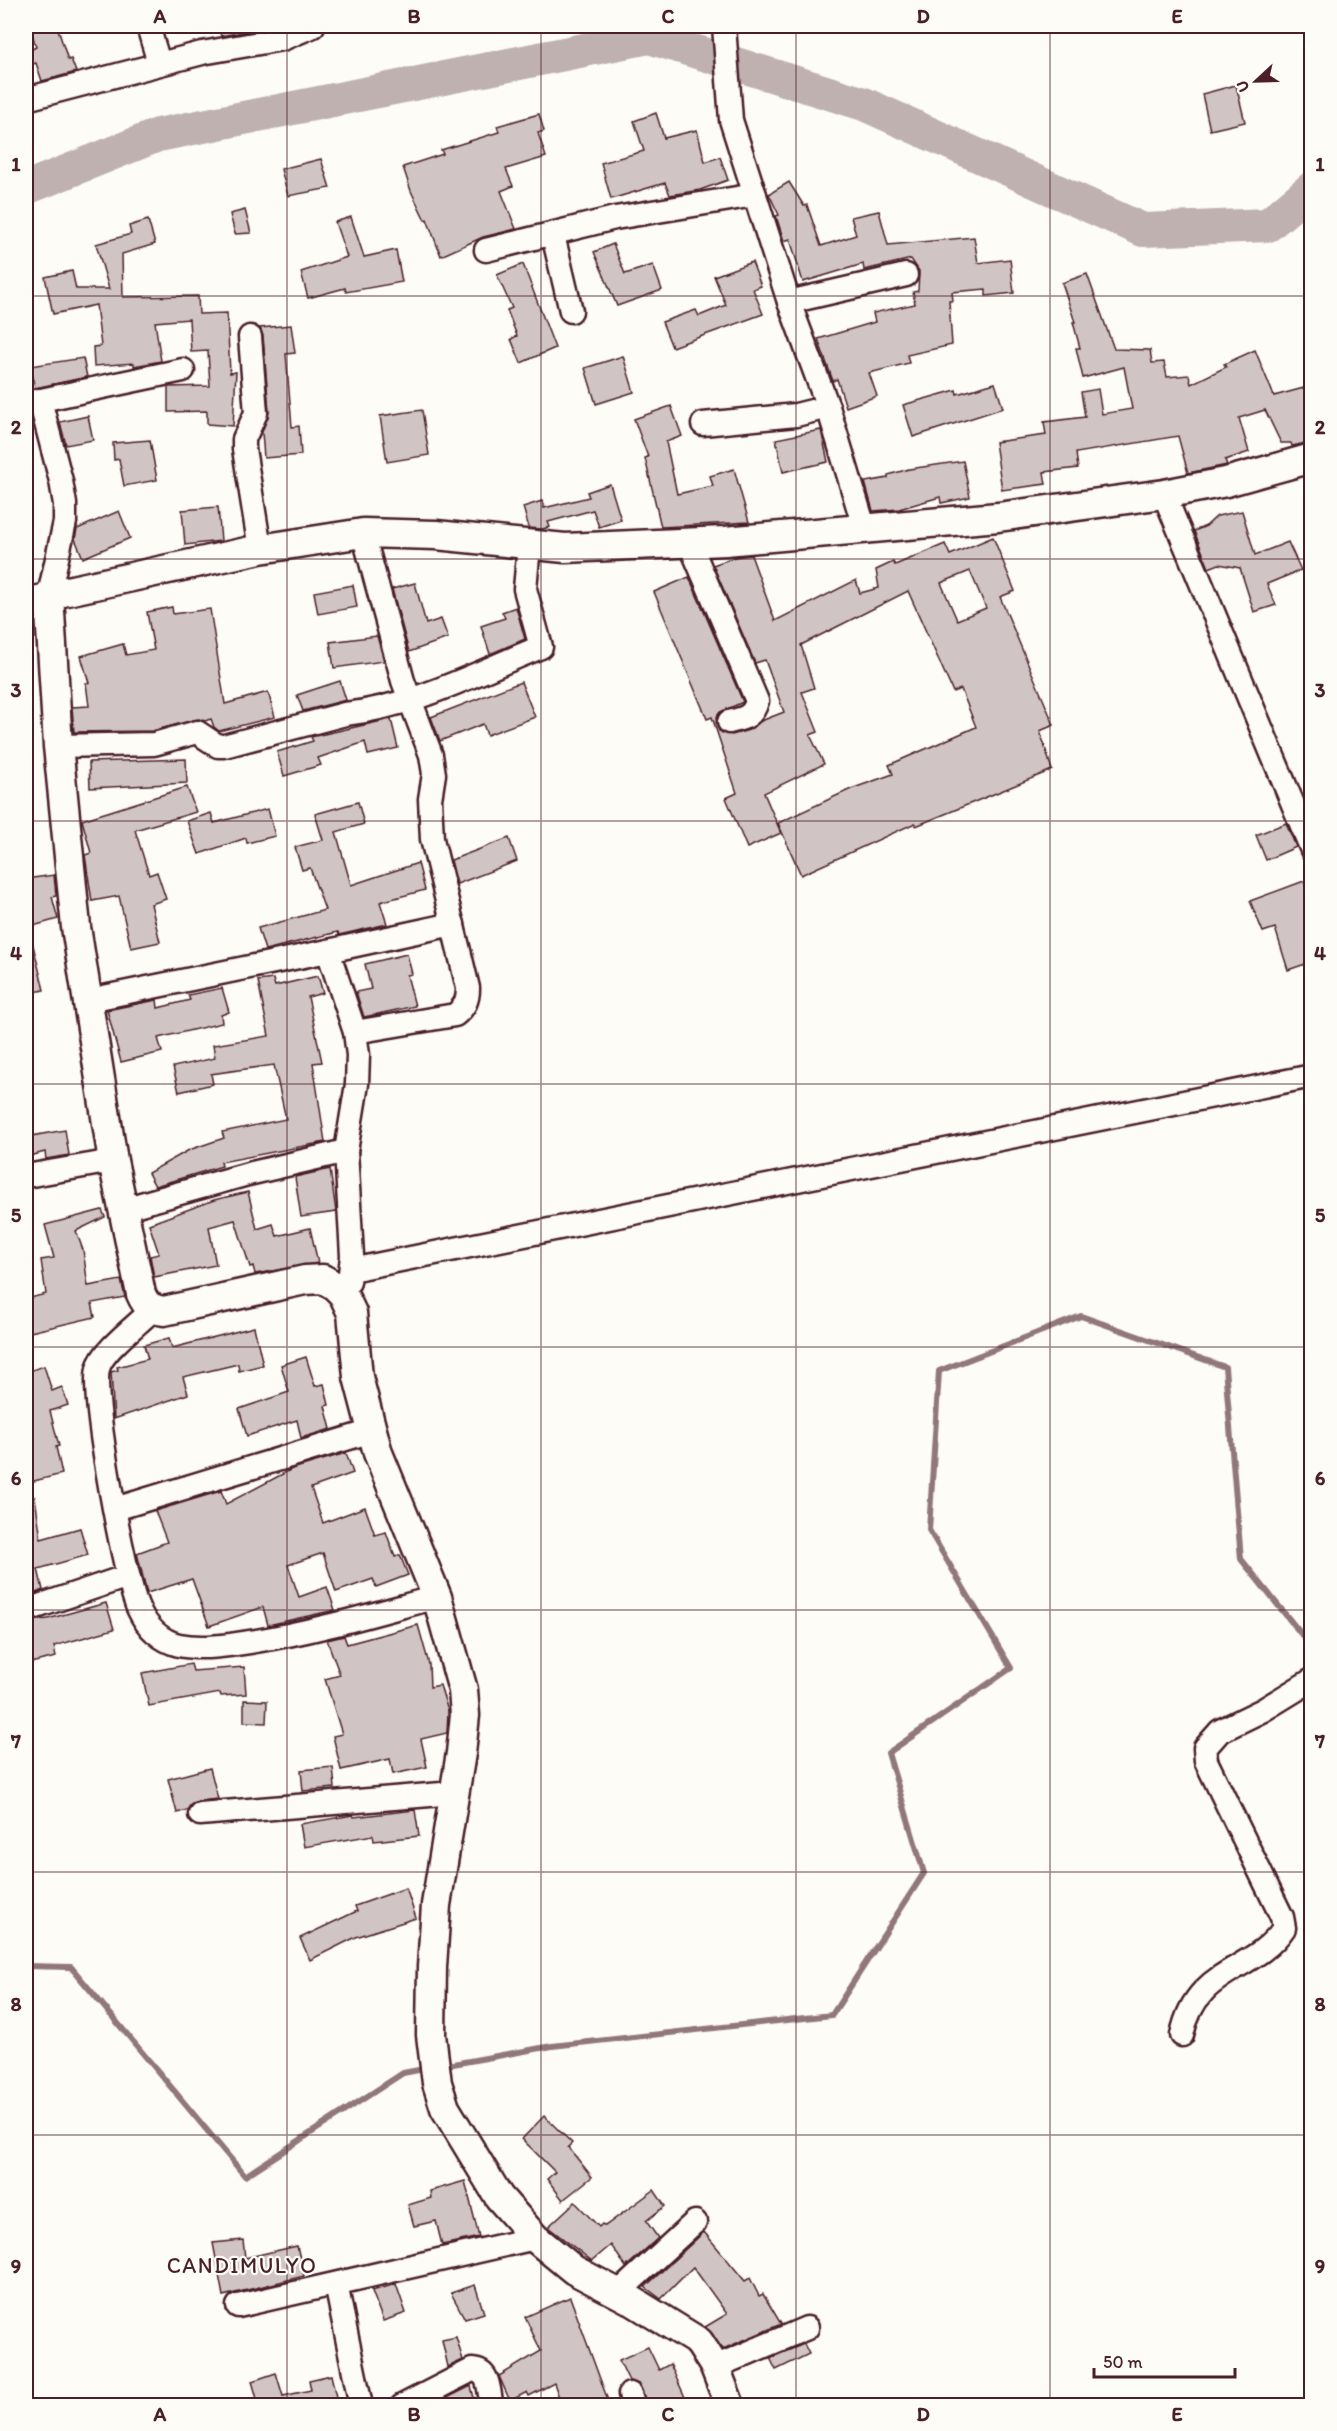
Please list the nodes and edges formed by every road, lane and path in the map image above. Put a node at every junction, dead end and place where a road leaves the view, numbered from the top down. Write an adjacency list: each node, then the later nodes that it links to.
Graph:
1 (148, 26): 4 (street)
2 (313, 26): 4 (street)
3 (724, 26): 6 (street)
4 (159, 63): 5 (street)
5 (26, 99)
6 (754, 195): 7 (street); 10 (street)
7 (553, 235): 8 (street); 11 (street)
8 (486, 250)
9 (906, 275): 10 (street)
10 (789, 302): 15 (street)
11 (571, 312)
12 (250, 337): 23 (street)
13 (183, 369): 14 (street)
14 (33, 402): 24 (street)
15 (828, 406): 16 (street); 19 (street)
16 (703, 424)
17 (1311, 458): 18 (street)
18 (1164, 494): 19 (street); 28 (street)
19 (864, 527): 21 (street)
20 (363, 533): 22 (street); 23 (street); 25 (street)
21 (690, 543): 22 (street); 26 (street)
22 (529, 545): 25 (street)
23 (260, 549): 24 (street)
24 (37, 597): 27 (street)
25 (411, 701): 27 (street); 29 (street)
26 (729, 722)
27 (58, 746): 31 (street)
28 (1311, 850)
29 (453, 924): 30 (street); 32 (street)
30 (328, 951): 31 (street); 32 (street)
31 (88, 1000): 35 (street)
32 (355, 1032): 34 (street)
33 (1311, 1076): 38 (street)
34 (346, 1151): 37 (street); 38 (street)
35 (113, 1161): 36 (street); 37 (street)
36 (26, 1176)
37 (123, 1209): 39 (street)
38 (347, 1282): 39 (street); 40 (street)
39 (153, 1310): 41 (street)
40 (372, 1431): 41 (street); 43 (street)
41 (115, 1509): 42 (street)
42 (128, 1576): 43 (street); 44 (street)
43 (437, 1597): 46 (street)
44 (33, 1608)
45 (1311, 1680): 48 (street)
46 (454, 1794): 47 (street); 50 (street)
47 (200, 1814)
48 (1182, 2035)
49 (695, 2222): 52 (street)
50 (535, 2238): 51 (street); 52 (street)
51 (336, 2284): 53 (street); 56 (street)
52 (618, 2294): 55 (street)
53 (238, 2306)
54 (807, 2328): 55 (street)
55 (715, 2367): 59 (street)
56 (361, 2406)
57 (402, 2406): 58 (street)
58 (492, 2406)
59 (730, 2406)

